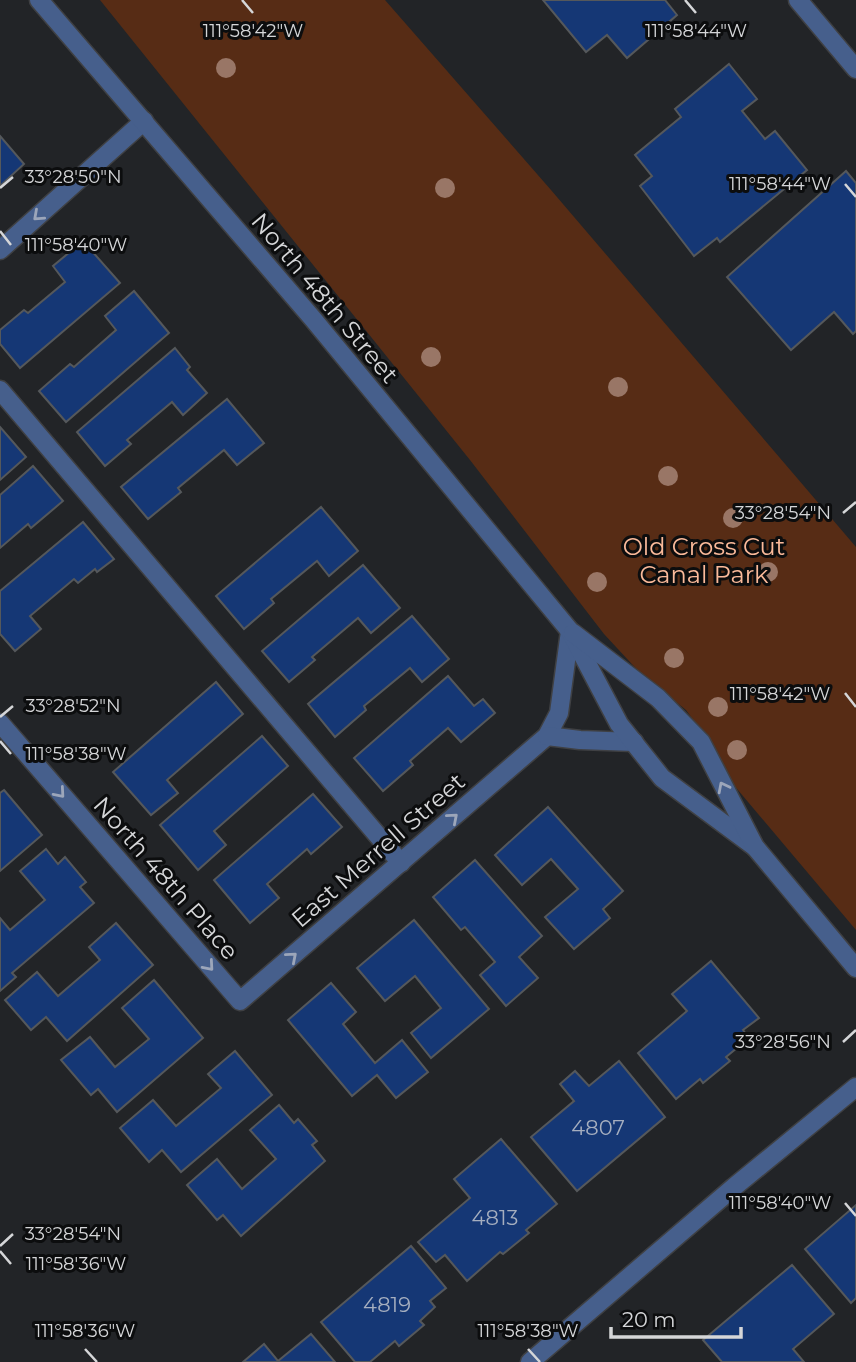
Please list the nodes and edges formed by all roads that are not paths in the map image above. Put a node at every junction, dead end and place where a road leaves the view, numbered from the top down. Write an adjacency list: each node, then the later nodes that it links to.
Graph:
1 (39, 0): 4 (street, North 48th Street)
2 (798, 0): 3 (street)
3 (856, 69)
4 (144, 121): 5 (street, one-way to 5); 7 (street, North 48th Street)
5 (0, 250)
6 (0, 390): 12 (street)
7 (570, 631): 9 (street, East Merrell Street); 10 (street, North 48th Street); 11 (street, North 48th Street, one-way to 7)
8 (0, 723): 14 (street, North 48th Place, one-way to 14)
9 (547, 736): 10 (street); 12 (street, East Merrell Street, one-way to 9)
10 (634, 742): 11 (street, North 48th Street)
11 (755, 847): 13 (street, North 48th Street)
12 (401, 863): 14 (street, East Merrell Street, one-way to 12)
13 (856, 968)
14 (240, 1001)
15 (856, 1087): 16 (street)
16 (530, 1362)

